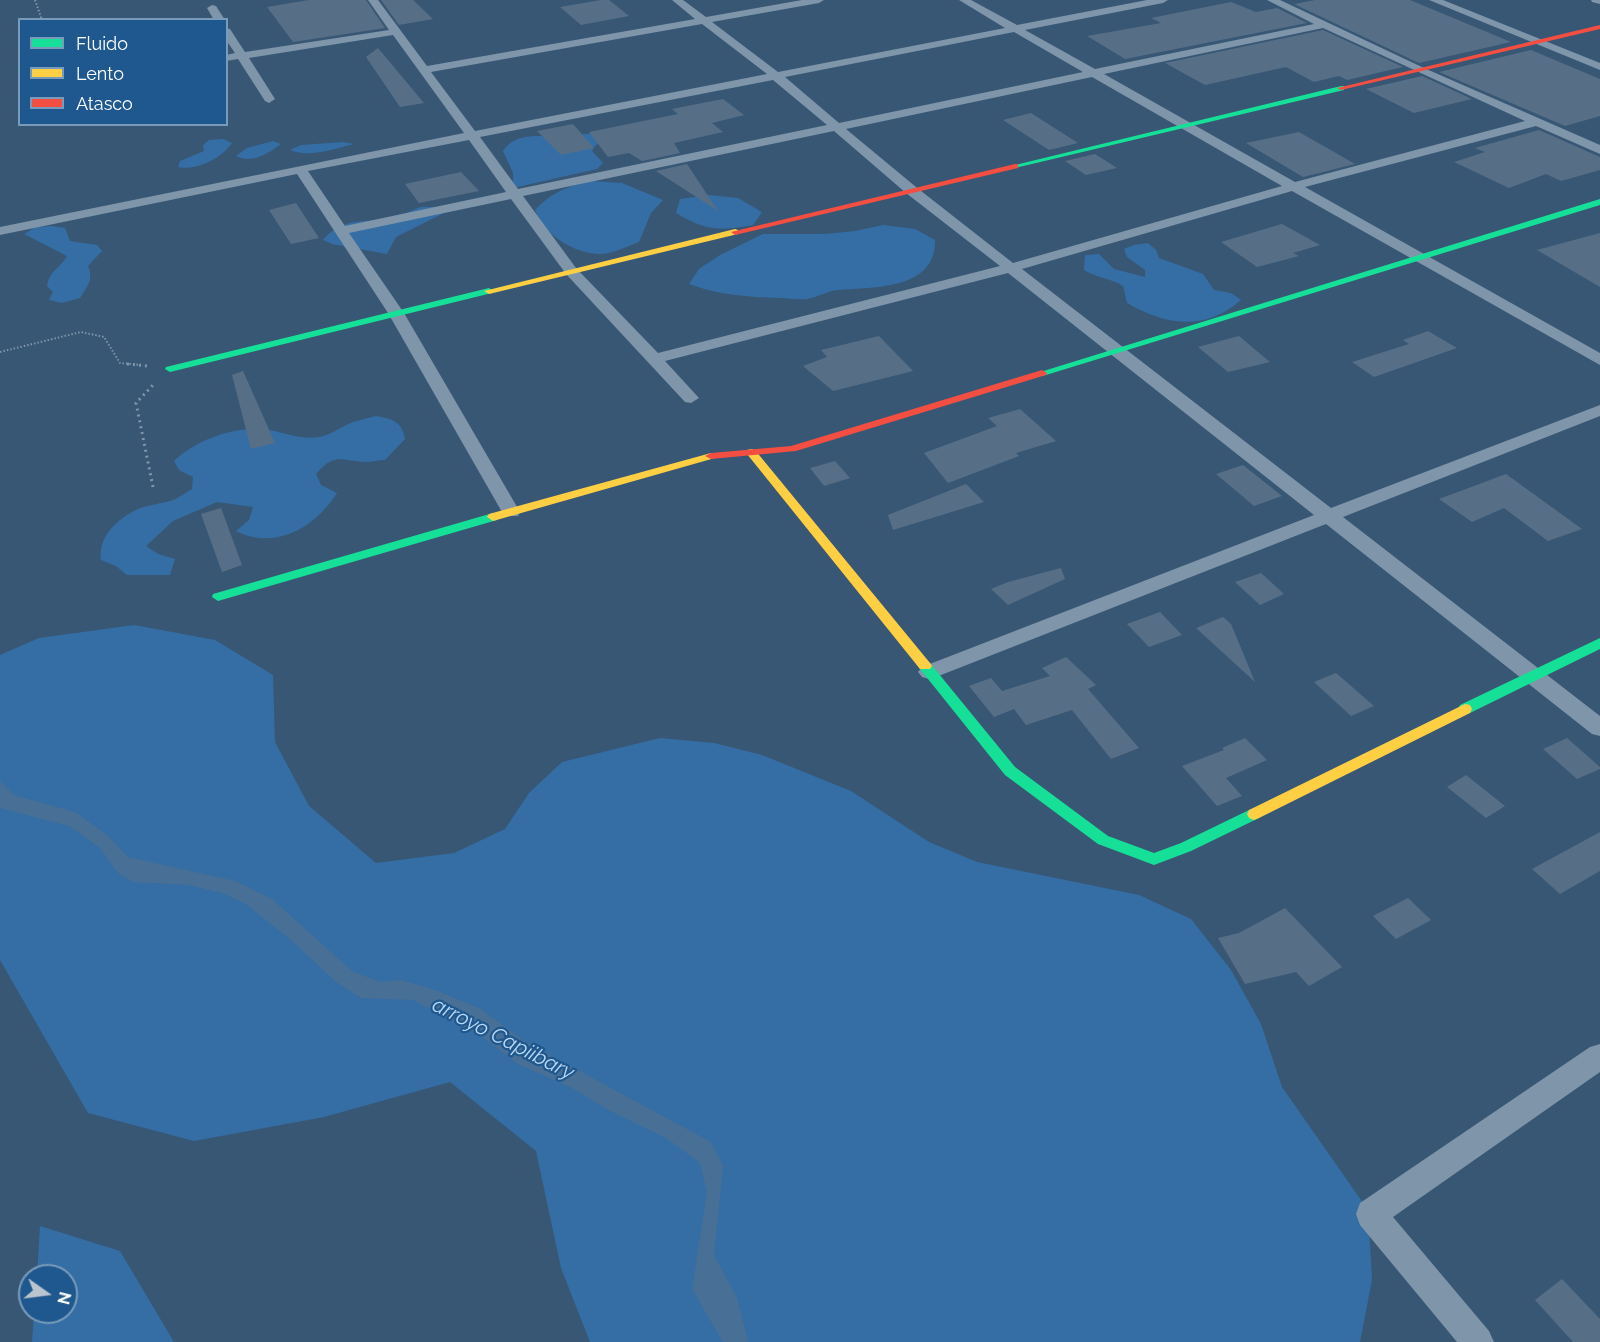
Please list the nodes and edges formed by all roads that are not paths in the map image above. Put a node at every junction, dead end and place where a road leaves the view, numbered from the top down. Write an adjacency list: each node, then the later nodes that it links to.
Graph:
1 (374, 0): 16 (street)
2 (677, 0): 11 (street)
3 (819, 0): 11 (street)
4 (964, 0): 12 (street)
5 (1110, 0): 12 (street)
6 (1163, 0): 15 (street)
7 (1272, 0): 13 (street)
8 (1434, 0): 18 (street)
9 (212, 8): 10 (street)
10 (219, 18)
11 (704, 20): 22 (street); 24 (street)
12 (1002, 21): 15 (street); 24 (street)
13 (1324, 25): 23 (street); 25 (street)
14 (1600, 27): 18 (street)
15 (1016, 28): 24 (street); 25 (street)
16 (395, 32): 19 (street); 22 (street)
17 (228, 34): 19 (street)
18 (1538, 42): 21 (street); 23 (street)
19 (242, 55): 20 (street); 26 (street)
20 (228, 58)
21 (1600, 67)
22 (424, 70): 30 (street)
23 (1420, 70): 27 (street); 28 (street)
24 (770, 72): 29 (street); 30 (street)
25 (1096, 74): 28 (street); 29 (street)
26 (269, 99)
27 (1537, 122): 31 (street); 33 (street)
28 (1187, 125): 33 (street); 34 (street)
29 (836, 126): 34 (street); 35 (street)
30 (469, 130): 32 (street); 35 (street)
31 (1600, 150)
32 (300, 169): 37 (street); 38 (street)
33 (1296, 186): 39 (street); 40 (street)
34 (911, 190): 40 (street); 41 (street)
35 (514, 194): 37 (street); 41 (street)
36 (1600, 202): 39 (street)
37 (343, 230): 42 (street)
38 (0, 231)
39 (1419, 258): 43 (street); 45 (street)
40 (1010, 268): 43 (street); 44 (street)
41 (571, 271): 42 (street); 44 (street)
42 (396, 313): 46 (street); 50 (street)
43 (1116, 350): 49 (street); 51 (street)
44 (654, 359): 47 (street)
45 (1600, 360)
46 (170, 369)
47 (691, 398)
48 (1600, 410): 51 (street)
49 (751, 453): 50 (street); 54 (street)
50 (512, 512): 52 (street)
51 (1328, 516): 54 (street); 55 (street)
52 (218, 597)
53 (1600, 643): 55 (street)
54 (929, 672): 55 (street)
55 (1532, 675): 56 (street)
56 (1600, 728)
57 (1600, 1056): 58 (street)
58 (1478, 1342)

